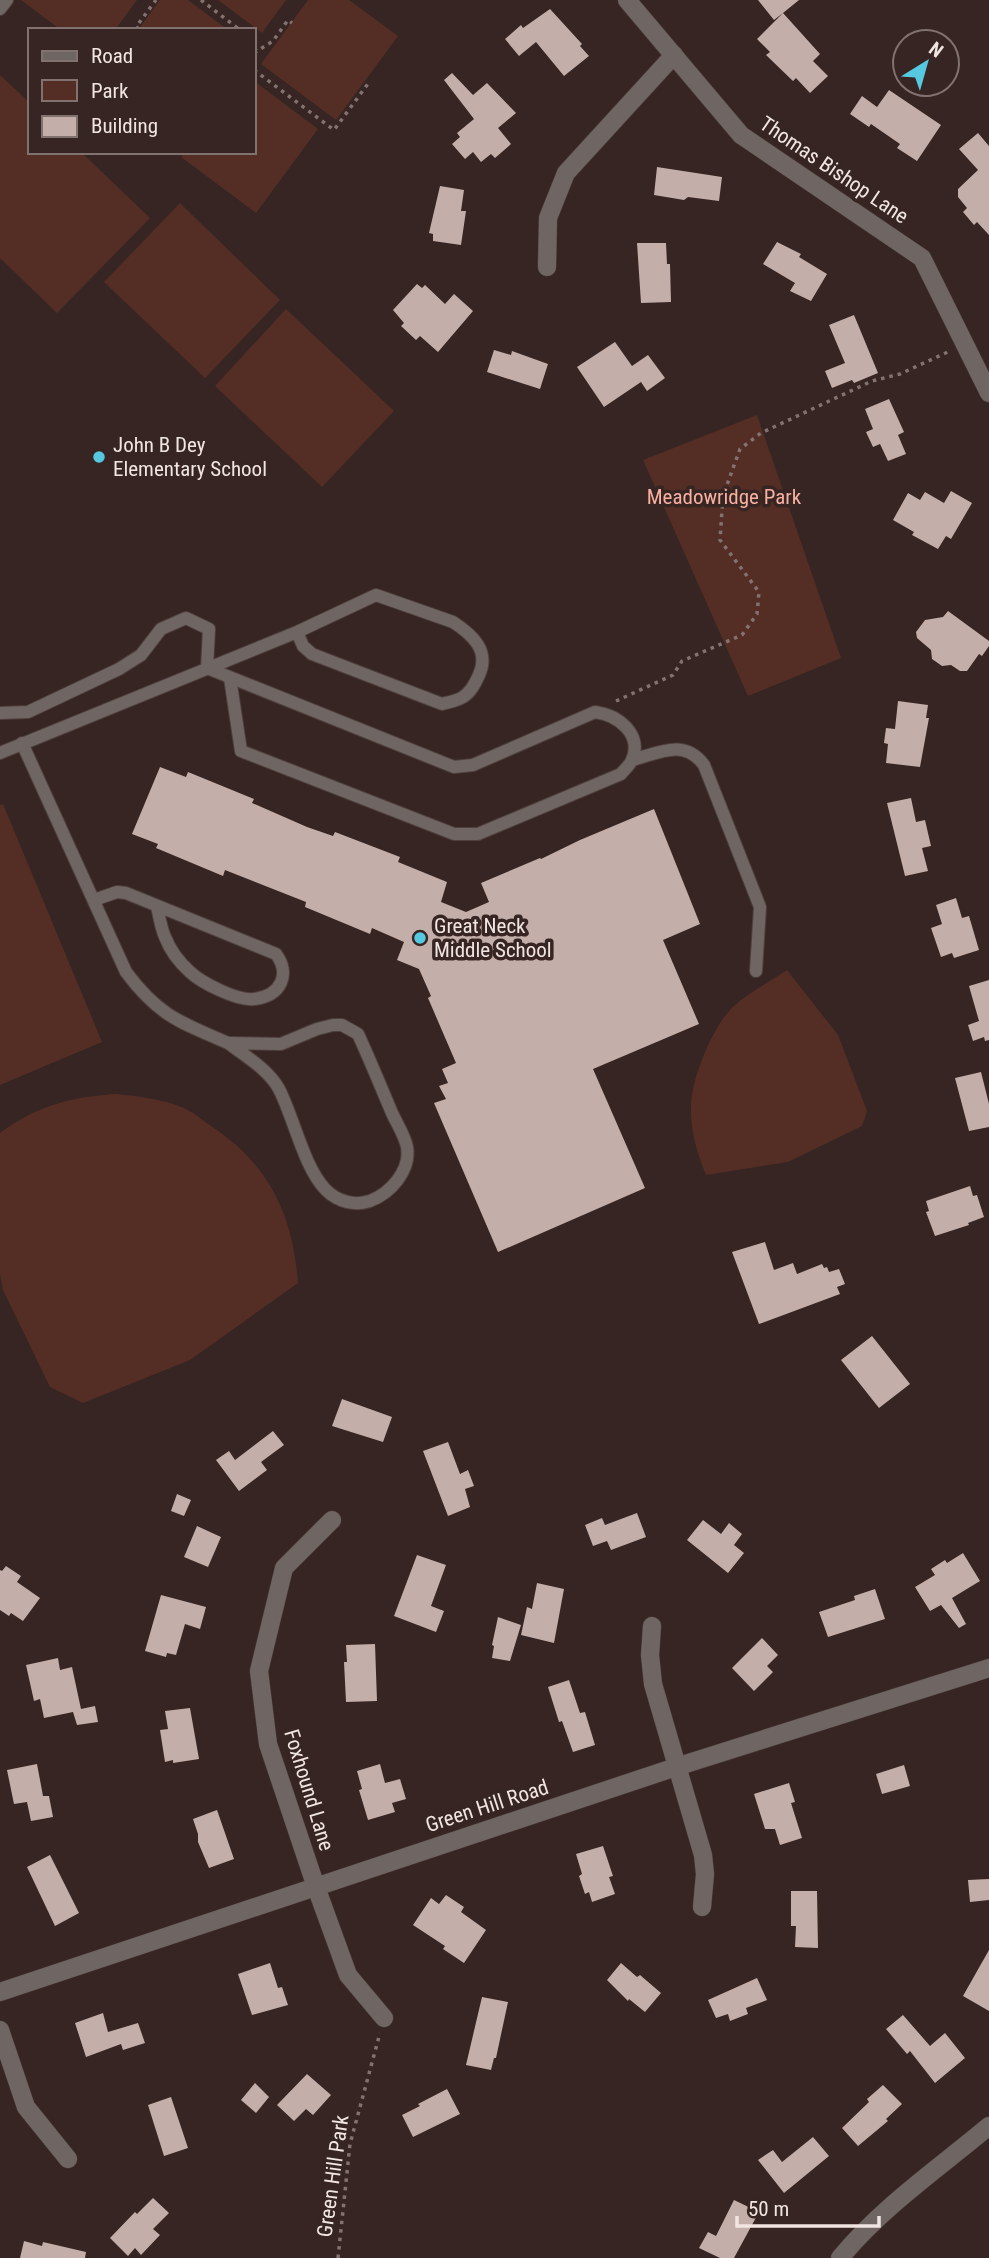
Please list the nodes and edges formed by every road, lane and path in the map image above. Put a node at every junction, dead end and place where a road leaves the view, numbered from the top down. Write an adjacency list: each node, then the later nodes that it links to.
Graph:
1 (7, 0): 5 (lane)
2 (156, 0): 7 (path)
3 (201, 0): 8 (path)
4 (627, 0): 10 (street, Thomas Bishop Lane)
5 (0, 9)
6 (292, 23): 9 (path)
7 (138, 28)
8 (237, 28)
9 (256, 52)
10 (674, 55): 13 (street); 14 (street, Thomas Bishop Lane)
11 (256, 72): 12 (path)
12 (370, 81)
13 (547, 267)
14 (966, 347): 15 (street, Thomas Bishop Lane); 19 (path)
15 (989, 393)
16 (297, 632): 16 (lane); 17 (lane)
17 (207, 668): 18 (lane); 20 (lane); 21 (lane)
18 (230, 678): 19 (lane); 23 (lane)
19 (595, 712): 23 (lane)
20 (0, 713)
21 (22, 743): 22 (lane); 24 (lane)
22 (0, 752)
23 (632, 760): 26 (lane)
24 (94, 900): 25 (lane); 27 (lane)
25 (157, 905): 25 (lane)
26 (755, 971)
27 (228, 1042): 27 (lane)
28 (332, 1520): 32 (street, Foxhound Lane)
29 (652, 1626): 31 (street)
30 (989, 1668): 31 (street, Green Hill Road)
31 (676, 1767): 32 (street, Green Hill Road); 33 (street)
32 (316, 1887): 34 (street, Green Hill Road); 35 (street, Foxhound Lane)
33 (702, 1906)
34 (0, 1992)
35 (384, 2018): 39 (path, Green Hill Park)
36 (0, 2030): 38 (street)
37 (989, 2126): 40 (street)
38 (68, 2159)
39 (338, 2258)
40 (840, 2258)

